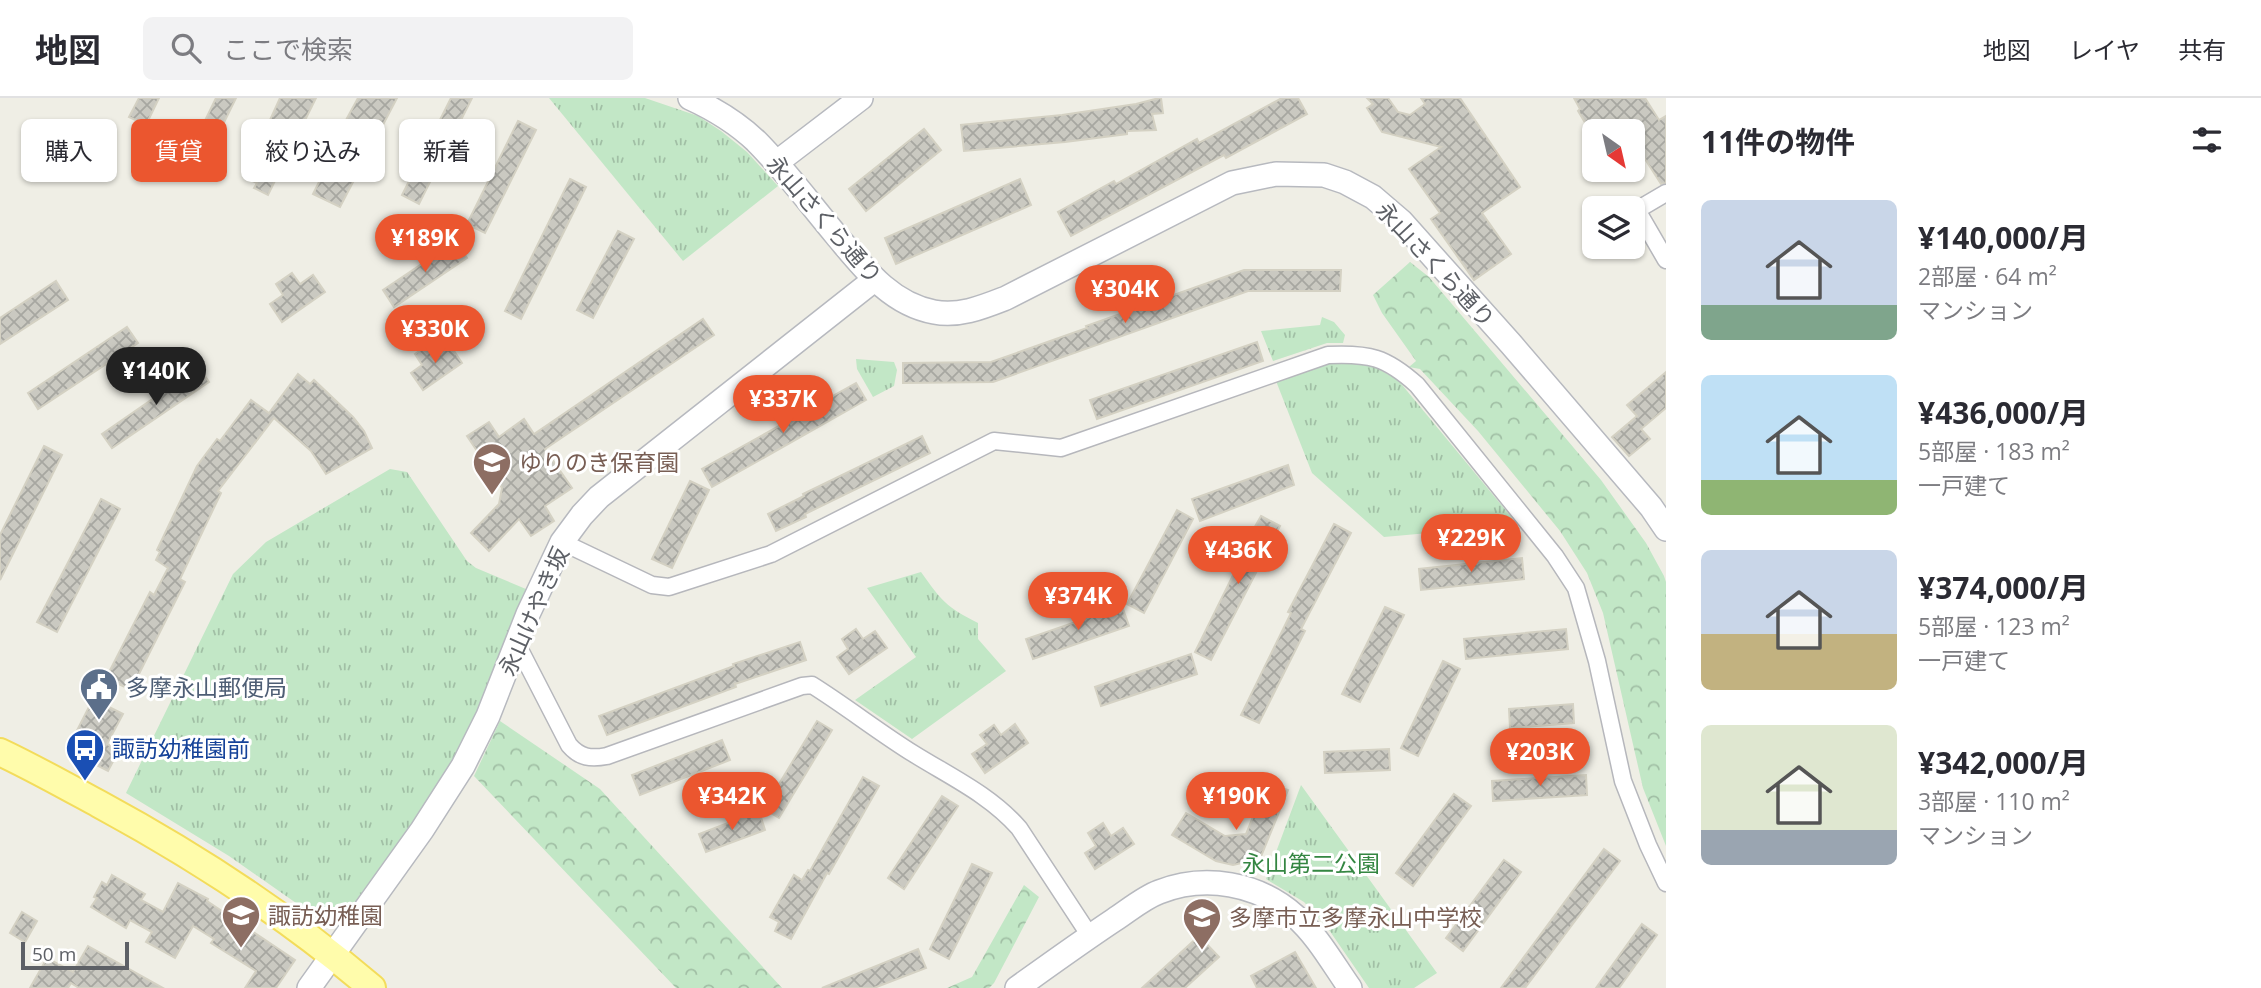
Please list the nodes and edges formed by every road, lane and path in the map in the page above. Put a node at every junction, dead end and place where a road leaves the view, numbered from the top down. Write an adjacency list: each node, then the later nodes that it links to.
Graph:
1 (690, 98): 3 (street, 永山さくら通り)
2 (861, 98): 3 (street)
3 (776, 163): 6 (street, 永山さくら通り)
4 (1666, 193): 5 (street)
5 (1666, 260)
6 (874, 280): 7 (street, 永山さくら通り); 8 (street, 永山けやき坂)
7 (1666, 529)
8 (562, 542): 9 (street, 永山けやき坂); 11 (street)
9 (517, 644): 12 (street); 13 (street, 永山けやき坂)
10 (0, 752): 13 (main road)
11 (1666, 883)
12 (1090, 936): 16 (street); 17 (street)
13 (333, 956): 14 (street, 永山けやき坂); 15 (main road)
14 (309, 988)
15 (372, 988)
16 (1017, 988)
17 (1350, 988)

